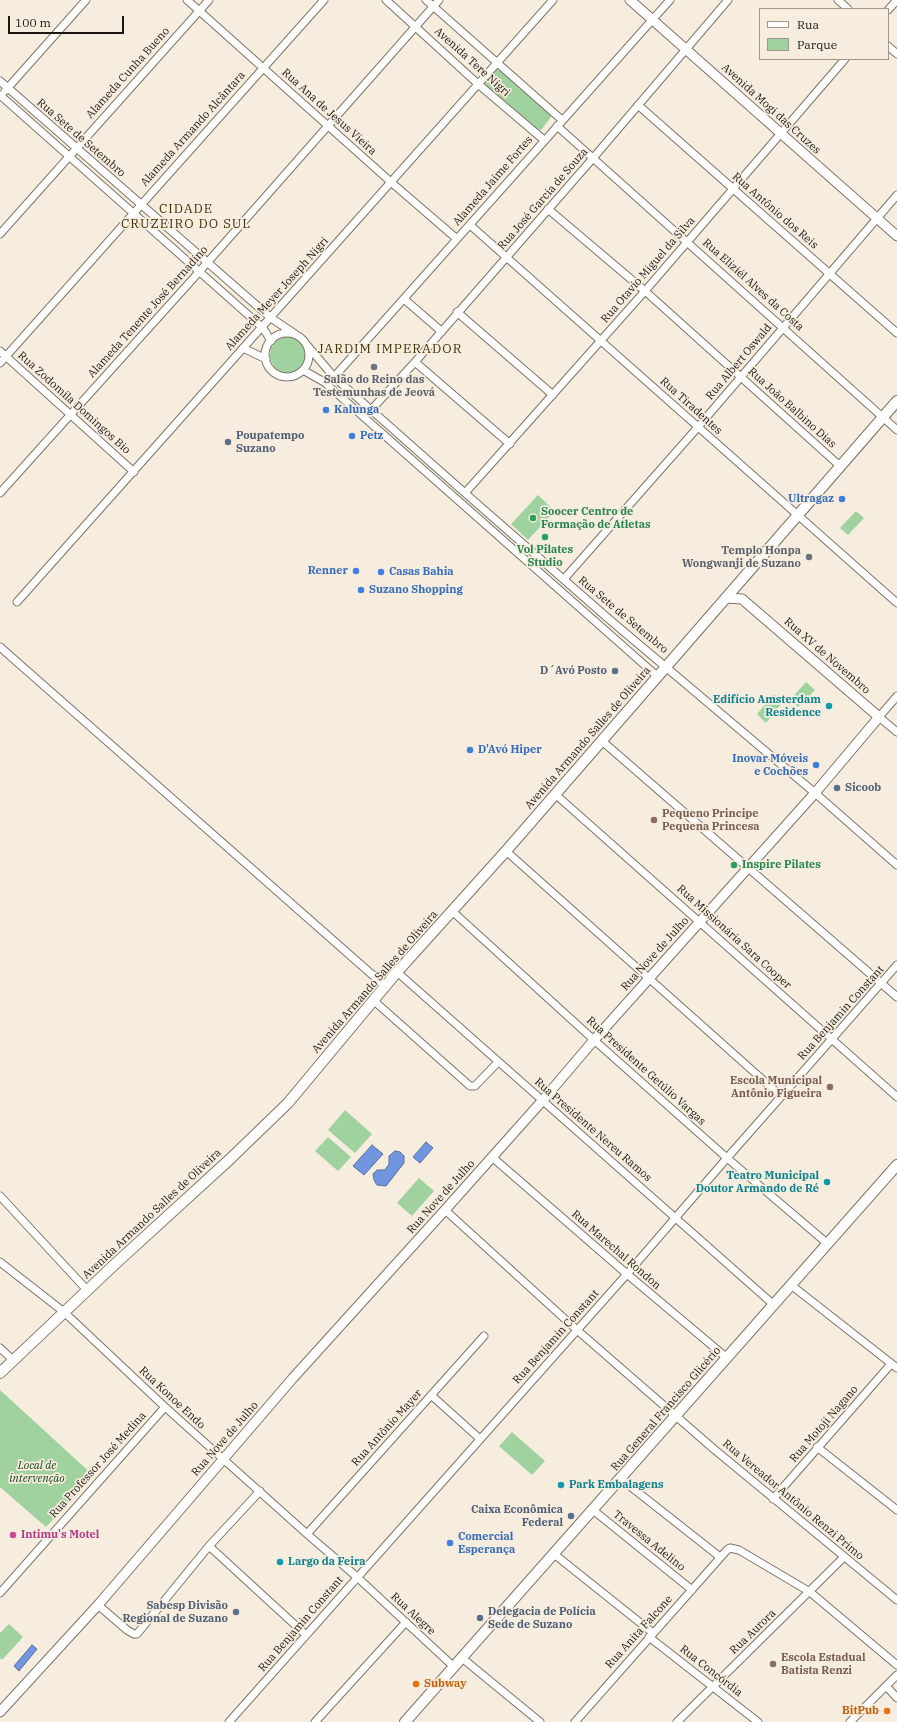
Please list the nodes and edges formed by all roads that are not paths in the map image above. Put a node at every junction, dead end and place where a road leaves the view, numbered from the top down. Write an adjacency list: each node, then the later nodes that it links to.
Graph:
1 (86, 0): 28 (street)
2 (187, 0): 17 (street, Rua Ana de Jesus Vieira)
3 (209, 0): 17 (street, Alameda Cunha Bueno)
4 (324, 0): 25 (street, Alameda Armando Alcântara)
5 (386, 0): 19 (street, Avenida Tere Nigri)
6 (426, 0): 14 (street, Avenida Tere Nigri)
7 (439, 0): 14 (street, Alameda Tenente José Bernadino)
8 (553, 0): 24 (street, Alameda Meyer Joseph Nigri)
9 (630, 0): 18 (street, Avenida Mogi das Cruzes)
10 (670, 0): 18 (street, Alameda Jaime Fortes)
11 (728, 0): 21 (street, Rua José Garcia de Souza)
12 (838, 0): 15 (street)
13 (897, 0): 16 (street)
14 (433, 7): 19 (street, Alameda Tenente José Bernadino); 24 (street, Avenida Tere Nigri)
15 (847, 8)
16 (889, 9)
17 (199, 12): 25 (street, Rua Ana de Jesus Vieira); 35 (street, Alameda Cunha Bueno)
18 (652, 19): 21 (street, Avenida Mogi das Cruzes); 31 (street, Alameda Jaime Fortes)
19 (416, 26): 27 (street, Avenida Tere Nigri); 32 (street, Alameda Tenente José Bernadino)
20 (889, 47): 22 (street)
21 (685, 48): 30 (street, Rua José Garcia de Souza); 33 (street, Avenida Mogi das Cruzes)
22 (897, 54)
23 (844, 60): 33 (street, Rua Otavio Miguel da Silva)
24 (497, 62): 27 (street, Alameda Meyer Joseph Nigri); 31 (street, Avenida Tere Nigri)
25 (263, 67): 32 (street, Rua Ana de Jesus Vieira); 41 (street, Alameda Armando Alcântara)
26 (0, 81): 28 (street, Rua Sete de Setembro)
27 (478, 84): 34 (street, Avenida Tere Nigri); 38 (street, Alameda Meyer Joseph Nigri)
28 (8, 88): 29 (street); 35 (street, Rua Sete de Setembro)
29 (0, 96): 36 (street, Rua Sete de Setembro)
30 (638, 105): 37 (street, Rua José Garcia de Souza); 39 (street, Rua Antônio dos Reis)
31 (559, 123): 34 (street, Alameda Jaime Fortes); 37 (street, Rua Eliziél Alves da Costa)
32 (328, 126): 38 (street, Rua Ana de Jesus Vieira); 51 (street, Alameda Tenente José Bernadino)
33 (781, 133): 39 (street, Rua Otavio Miguel da Silva); 44 (street, Avenida Mogi das Cruzes)
34 (544, 140): 45 (street, Alameda Jaime Fortes)
35 (75, 148): 36 (street, Alameda Cunha Bueno); 41 (street, Rua Sete de Setembro)
36 (69, 155): 43 (street, Rua Sete de Setembro); 46 (street, Alameda Cunha Bueno)
37 (594, 157): 42 (street, Rua José Garcia de Souza); 49 (street, Rua Eliziél Alves da Costa)
38 (392, 183): 48 (street, Rua Ana de Jesus Vieira); 57 (street, Alameda Meyer Joseph Nigri)
39 (733, 189): 49 (street, Rua Otavio Miguel da Silva); 53 (street, Rua Antônio dos Reis)
40 (897, 195): 44 (street, Rua Albert Oswald)
41 (141, 204): 43 (street, Alameda Armando Alcântara); 51 (street, Rua Sete de Setembro)
42 (548, 209): 50 (street, Rua José Garcia de Souza); 54 (street, Rua João Balbino Dias)
43 (134, 212): 52 (street, Rua Sete de Setembro); 68 (street, Alameda Armando Alcântara)
44 (877, 218): 47 (street, Avenida Mogi das Cruzes); 53 (street, Rua Albert Oswald)
45 (470, 225): 48 (street, Alameda Jaime Fortes); 50 (street, Rua Tiradentes)
46 (0, 234)
47 (897, 236)
48 (457, 239): 55 (street, Alameda Jaime Fortes)
49 (688, 241): 54 (street, Rua Otavio Miguel da Silva); 58 (street, Rua Eliziél Alves da Costa)
50 (506, 257): 56 (street, Rua José Garcia de Souza); 63 (street, Rua Tiradentes)
51 (207, 263): 52 (street, Alameda Tenente José Bernadino); 57 (street, Rua Sete de Setembro)
52 (199, 272): 59 (street, Rua Sete de Setembro); 78 (street, Alameda Tenente José Bernadino)
53 (829, 273): 58 (street, Rua Albert Oswald); 61 (street, Rua Antônio dos Reis)
54 (644, 291): 63 (street, Rua Otavio Miguel da Silva); 74 (street, Rua João Balbino Dias)
55 (404, 299): 60 (street); 73 (street, Alameda Jaime Fortes)
56 (457, 312): 60 (street, Rua José Garcia de Souza); 75 (street)
57 (271, 318): 59 (street, Alameda Meyer Joseph Nigri); 62 (street, Rua Sete de Setembro)
58 (783, 327): 74 (street, Rua Albert Oswald); 79 (street, Rua Eliziél Alves da Costa)
59 (263, 328): 64 (street, Rua Sete de Setembro); 66 (street, Alameda Meyer Joseph Nigri)
60 (441, 331): 70 (street, Rua José Garcia de Souza)
61 (897, 333)
62 (295, 334): 64 (street); 65 (street)
63 (601, 340): 75 (street, Rua Otavio Miguel da Silva); 80 (street, Rua Tiradentes)
64 (270, 341): 69 (street)
65 (306, 344): 72 (street); 73 (street, Rua Sete de Setembro)
66 (243, 348): 69 (street); 84 (street, Alameda Meyer Joseph Nigri)
67 (0, 351): 68 (street, Rua Zodomila Domingos Bio)
68 (6, 357): 71 (street, Alameda Armando Alcântara); 78 (street, Rua Zodomila Domingos Bio)
69 (266, 359): 72 (street)
70 (415, 362): 77 (street, Rua José Garcia de Souza); 82 (street)
71 (0, 363)
72 (303, 370): 96 (street, Rua Sete de Setembro)
73 (334, 377): 77 (street, Rua Sete de Setembro)
74 (741, 377): 80 (street, Rua Albert Oswald); 83 (street, Rua João Balbino Dias)
75 (553, 395): 82 (street, Rua Otavio Miguel da Silva)
76 (897, 401): 79 (main road, Avenida Armando Salles de Oliveira)
77 (371, 410): 85 (street, Rua Sete de Setembro)
78 (71, 414): 84 (street, Rua Zodomila Domingos Bio); 86 (street, Alameda Tenente José Bernadino)
79 (882, 418): 81 (street, Rua Eliziél Alves da Costa); 83 (main road, Avenida Armando Salles de Oliveira)
80 (698, 427): 87 (street, Rua Tiradentes); 88 (street, Rua Albert Oswald)
81 (897, 430)
82 (510, 444): 85 (street, Rua Otavio Miguel da Silva)
83 (840, 466): 87 (main road, Avenida Armando Salles de Oliveira)
84 (134, 472): 92 (street, Alameda Meyer Joseph Nigri)
85 (465, 493): 88 (street, Rua Sete de Setembro)
86 (0, 494)
87 (797, 515): 89 (main road, Avenida Armando Salles de Oliveira); 93 (street, Rua Tiradentes)
88 (564, 579): 95 (street, Rua Sete de Setembro)
89 (740, 580): 90 (main road, Avenida Armando Salles de Oliveira); 91 (street)
90 (725, 598): 91 (street); 95 (main road, Avenida Armando Salles de Oliveira)
91 (742, 599): 98 (street, Rua XV de Novembro)
92 (18, 602)
93 (897, 603)
94 (0, 647): 112 (street)
95 (667, 666): 96 (main road, Avenida Armando Salles de Oliveira); 101 (street, Rua Sete de Setembro)
96 (658, 676): 100 (main road, Avenida Armando Salles de Oliveira)
97 (897, 696): 98 (street, Rua Nove de Julho)
98 (879, 717): 99 (street, Rua XV de Novembro); 101 (street, Rua Nove de Julho)
99 (897, 732)
100 (602, 741): 102 (main road, Avenida Armando Salles de Oliveira); 105 (street)
101 (815, 793): 104 (street, Rua Sete de Setembro); 105 (street, Rua Nove de Julho)
102 (556, 794): 103 (main road, Avenida Armando Salles de Oliveira); 107 (street, Rua Missionária Sara Cooper)
103 (506, 851): 106 (main road, Avenida Armando Salles de Oliveira); 110 (street)
104 (897, 865)
105 (748, 867): 107 (street, Rua Nove de Julho); 111 (street)
106 (452, 911): 109 (main road, Avenida Armando Salles de Oliveira); 115 (street, Rua Presidente Getúlio Vargas)
107 (700, 921): 110 (street, Rua Nove de Julho); 116 (street, Rua Missionária Sara Cooper)
108 (897, 965): 111 (street, Rua Benjamin Constant)
109 (397, 972): 112 (main road, Avenida Armando Salles de Oliveira); 117 (street, Rua Presidente Nereu Ramos)
110 (649, 978): 115 (street, Rua Nove de Julho); 118 (street)
111 (882, 984): 113 (street); 116 (street, Rua Benjamin Constant)
112 (385, 986): 114 (main road, Avenida Armando Salles de Oliveira)
113 (897, 997)
114 (373, 1000): 117 (street); 131 (main road, Avenida Armando Salles de Oliveira)
115 (594, 1040): 120 (street, Rua Nove de Julho); 122 (street, Rua Presidente Getúlio Vargas)
116 (832, 1040): 118 (street, Rua Benjamin Constant); 119 (street, Rua Missionária Sara Cooper)
117 (498, 1062): 120 (street, Rua Presidente Nereu Ramos)
118 (782, 1096): 122 (street, Rua Benjamin Constant)
119 (897, 1097)
120 (543, 1100): 121 (street, Rua Nove de Julho); 126 (street, Rua Presidente Nereu Ramos)
121 (492, 1157): 125 (street, Rua Nove de Julho); 129 (street, Rua Marechal Rondon)
122 (727, 1158): 126 (street, Rua Benjamin Constant); 127 (street, Rua Presidente Getúlio Vargas)
123 (897, 1165): 127 (main road, Rua General Francisco Glicério)
124 (0, 1196): 131 (street)
125 (446, 1210): 134 (street, Rua Vereador Antônio Renzi Primo); 146 (street, Rua Nove de Julho)
126 (676, 1218): 129 (street, Rua Benjamin Constant); 132 (street, Rua Presidente Nereu Ramos)
127 (828, 1244): 130 (main road, Rua General Francisco Glicério)
128 (0, 1262): 133 (street, Rua Konoe Endo)
129 (627, 1274): 134 (street, Rua Benjamin Constant); 137 (street, Rua Marechal Rondon)
130 (792, 1285): 132 (main road, Rua General Francisco Glicério); 139 (street)
131 (87, 1290): 133 (main road, Avenida Armando Salles de Oliveira)
132 (774, 1305): 137 (main road, Rua General Francisco Glicério)
133 (64, 1312): 138 (main road, Avenida Armando Salles de Oliveira); 142 (street, Rua Konoe Endo)
134 (577, 1330): 143 (street, Rua Vereador Antônio Renzi Primo); 144 (street, Rua Benjamin Constant)
135 (484, 1336): 141 (street, Rua Antônio Mayer)
136 (0, 1348): 138 (street)
137 (727, 1358): 143 (main road, Rua General Francisco Glicério)
138 (13, 1360): 140 (main road, Avenida Armando Salles de Oliveira)
139 (894, 1366): 145 (street, Rua Motoji Nagano)
140 (0, 1373)
141 (431, 1395): 144 (street); 152 (street, Rua Antônio Mayer)
142 (165, 1407): 146 (street, Rua Konoe Endo); 160 (street, Rua Professor José Medina)
143 (676, 1416): 147 (main road, Rua General Francisco Glicério); 149 (street, Rua Vereador Antônio Renzi Primo)
144 (480, 1439): 157 (street, Rua Benjamin Constant)
145 (817, 1447): 149 (street, Rua Motoji Nagano); 151 (street)
146 (223, 1459): 148 (street, Rua Konoe Endo); 162 (street, Rua Nove de Julho)
147 (621, 1479): 150 (main road, Rua General Francisco Glicério); 156 (street)
148 (260, 1491): 152 (street, Rua Konoe Endo); 153 (street)
149 (773, 1499): 155 (street, Rua Vereador Antônio Renzi Primo)
150 (593, 1510): 154 (main road, Rua General Francisco Glicério); 158 (street, Travessa Adelino)
151 (897, 1510)
152 (307, 1534): 157 (street, Rua Konoe Endo)
153 (209, 1546): 162 (street); 164 (street)
154 (554, 1554): 165 (street, Rua Concórdia); 166 (main road, Rua General Francisco Glicério)
155 (844, 1557): 159 (street, Rua Aurora); 161 (street, Rua Vereador Antônio Renzi Primo)
156 (720, 1558): 158 (street, Rua Anita Falcone); 159 (street, Rua Anita Falcone)
157 (357, 1577): 163 (street, Rua Alegre); 164 (street, Rua Benjamin Constant)
158 (692, 1590): 165 (street, Rua Anita Falcone)
159 (810, 1592): 167 (street); 170 (street, Rua Aurora)
160 (0, 1593)
161 (897, 1600)
162 (98, 1605): 173 (street, Rua Nove de Julho)
163 (406, 1622): 168 (street, Rua Alegre); 175 (street)
164 (306, 1635): 174 (street, Rua Benjamin Constant)
165 (651, 1635): 170 (street, Rua Concórdia); 178 (street, Rua Anita Falcone)
166 (462, 1658): 168 (main road, Rua General Francisco Glicério); 177 (street)
167 (897, 1664)
168 (454, 1667): 176 (main road, Rua General Francisco Glicério)
169 (897, 1675): 171 (street)
170 (713, 1686): 179 (street, Rua Aurora); 180 (street, Rua Concórdia)
171 (886, 1686): 172 (street); 181 (street)
172 (897, 1698)
173 (0, 1712)
174 (229, 1722)
175 (315, 1722)
176 (406, 1722)
177 (540, 1722)
178 (575, 1722)
179 (676, 1722)
180 (758, 1722)
181 (850, 1722)

